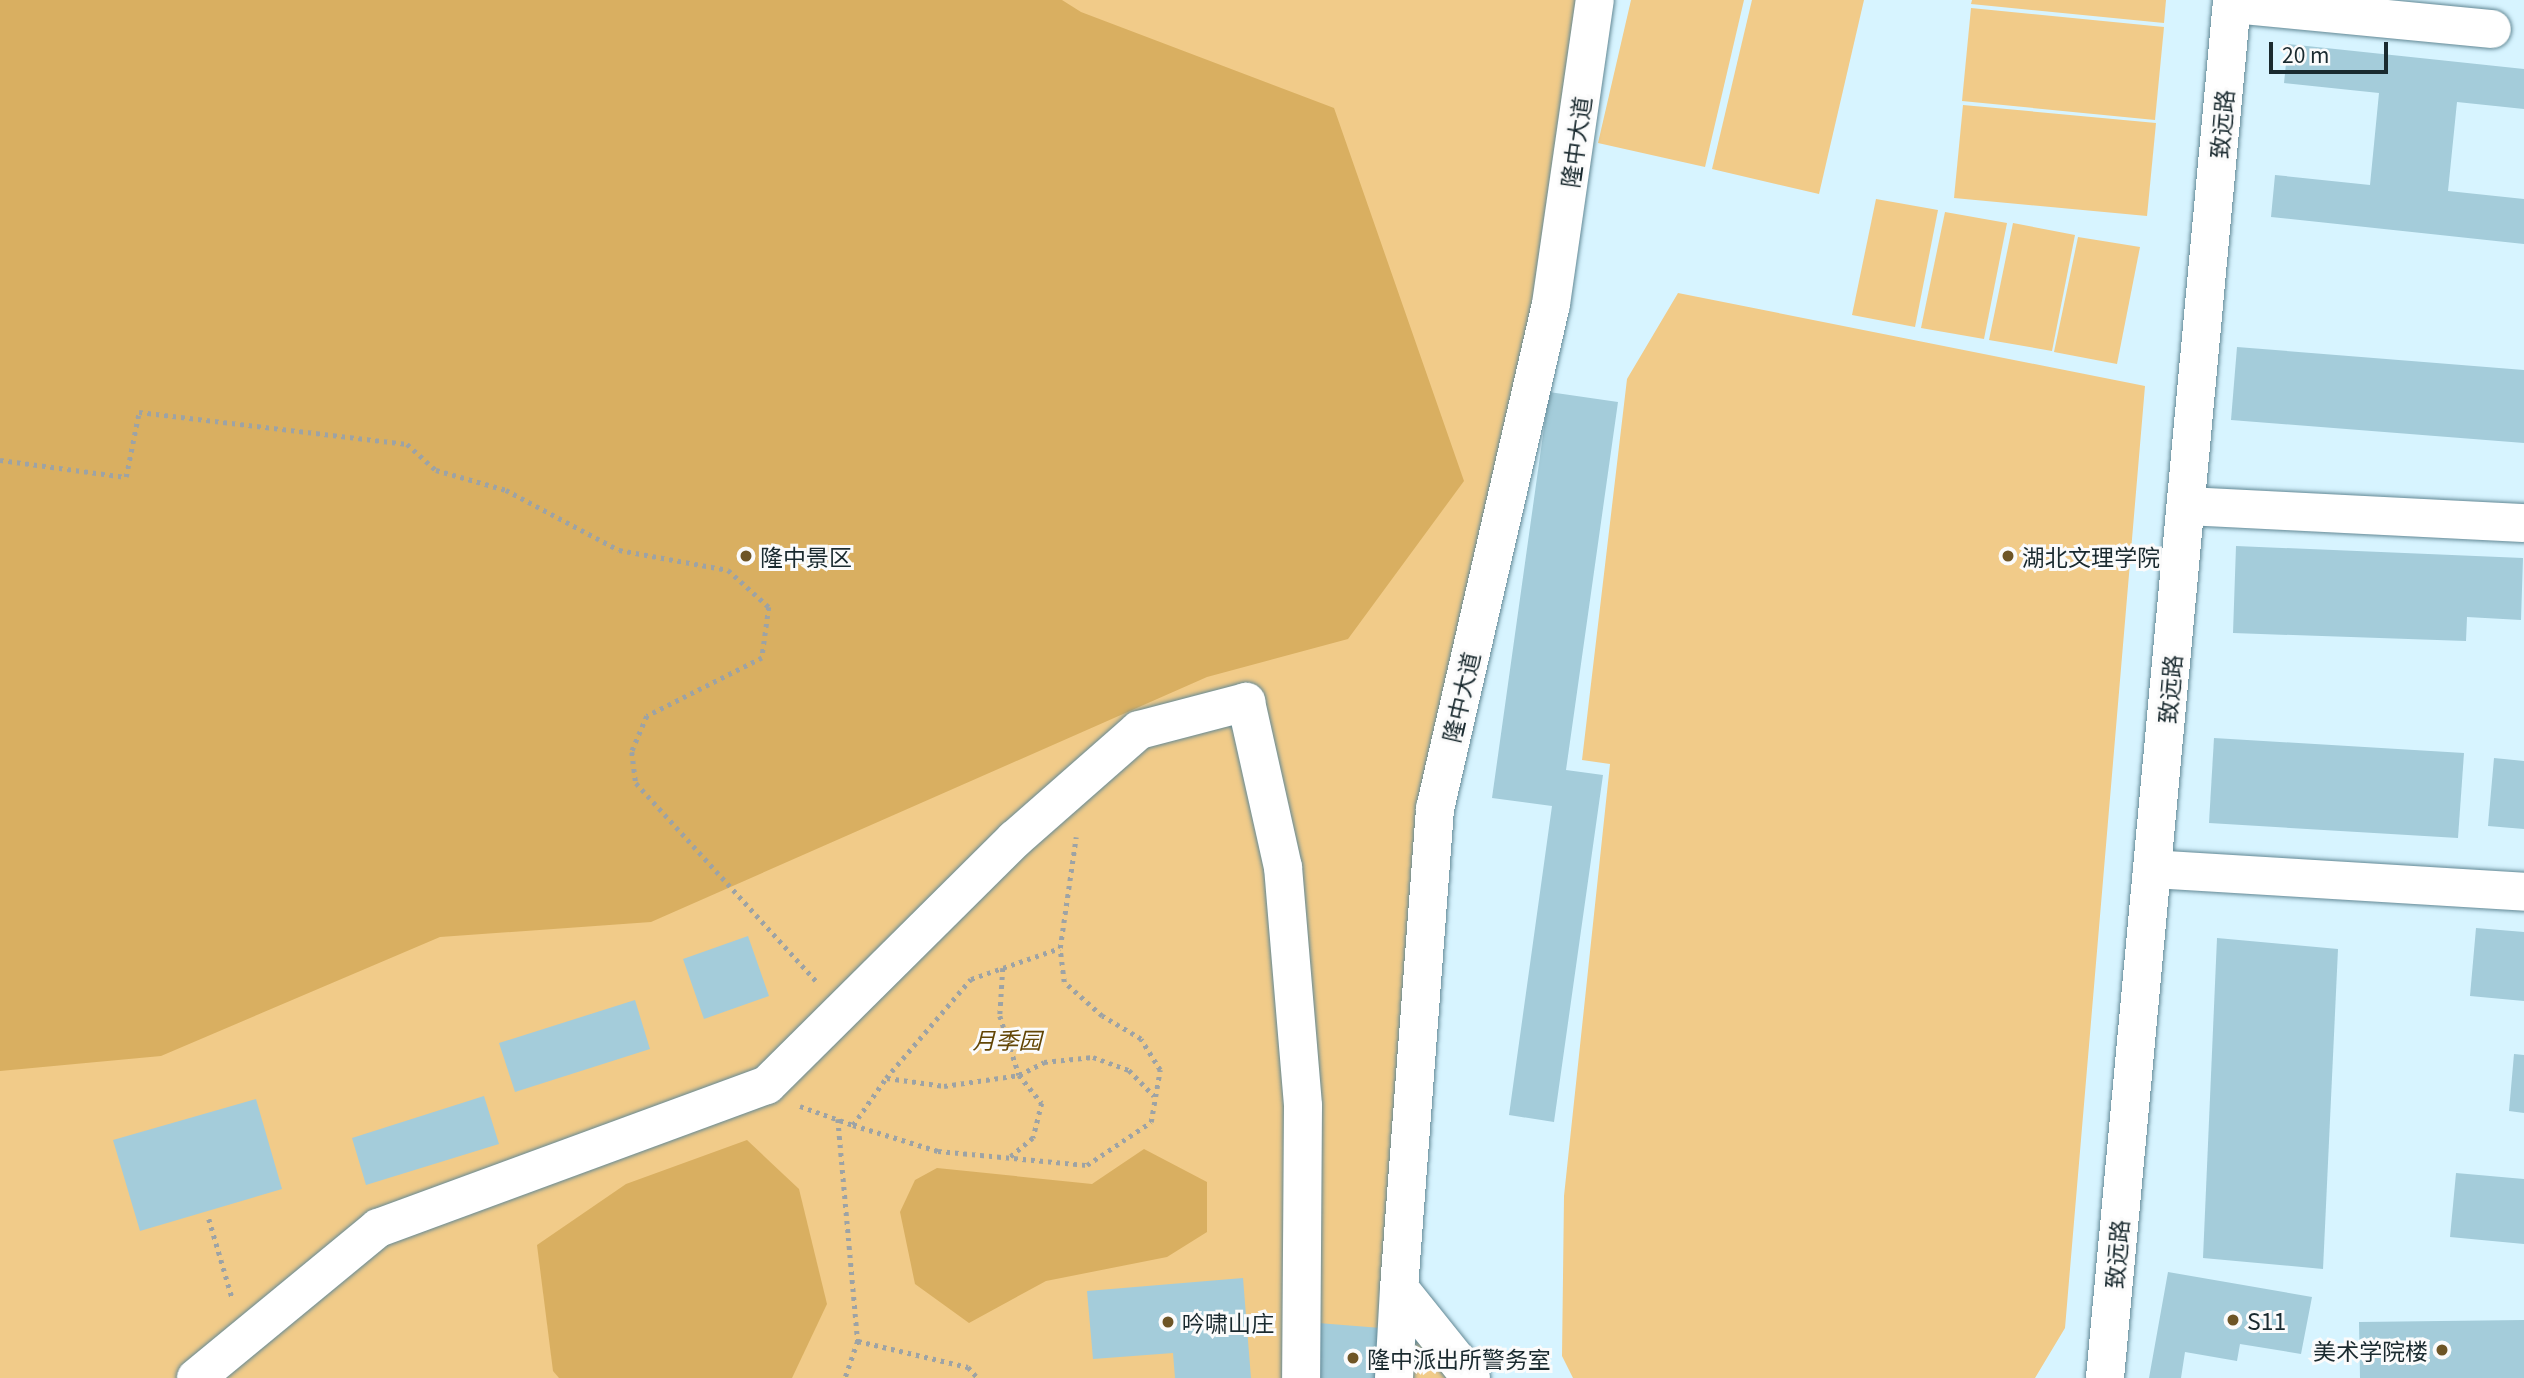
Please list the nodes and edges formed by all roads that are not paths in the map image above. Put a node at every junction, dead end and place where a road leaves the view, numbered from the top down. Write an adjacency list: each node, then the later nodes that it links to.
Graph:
1 (1595, 0): 8 (street, 隆中大道)
2 (2232, 2): 3 (street); 4 (street, 致远路)
3 (2492, 29)
4 (2186, 506): 5 (street); 6 (street, 致远路)
5 (2524, 523)
6 (2152, 869): 7 (street); 13 (street, 致远路)
7 (2524, 892)
8 (1399, 1288): 11 (street, 隆中大道); 12 (street)
9 (197, 1378): 10 (street)
10 (1301, 1378)
11 (1394, 1378)
12 (1471, 1378)
13 (2105, 1378)

